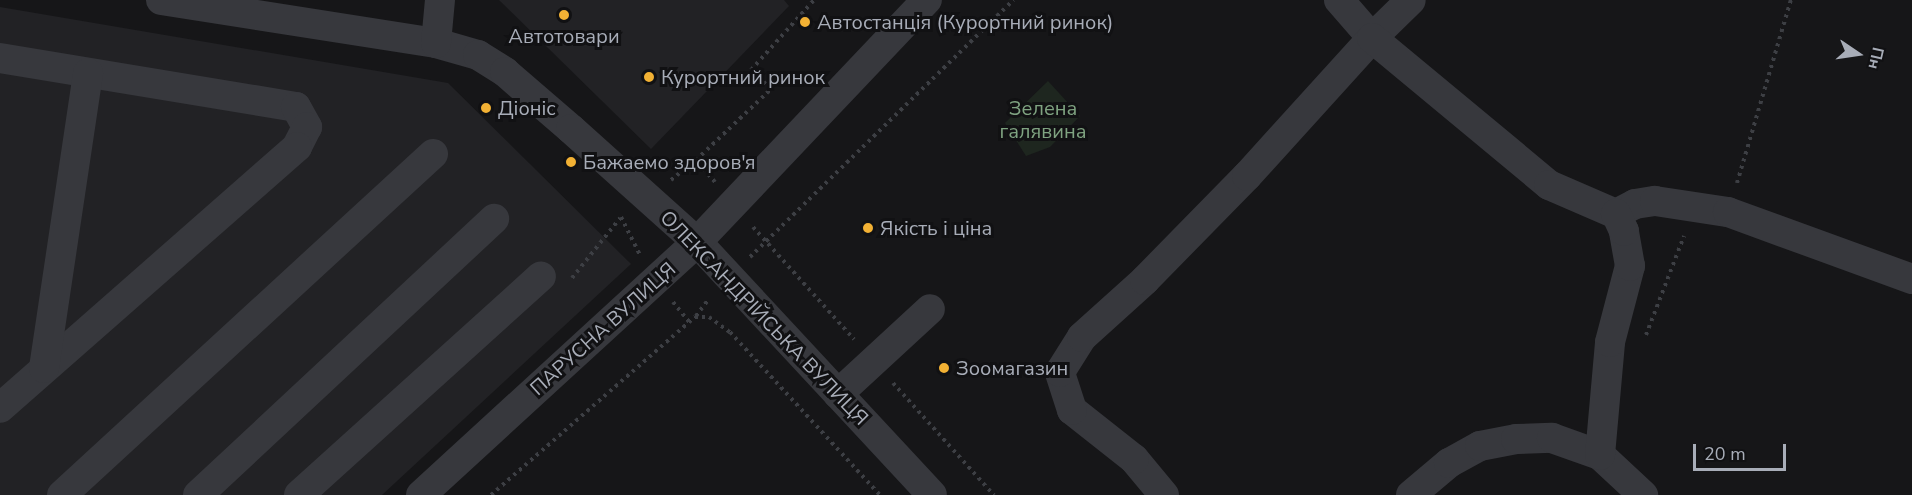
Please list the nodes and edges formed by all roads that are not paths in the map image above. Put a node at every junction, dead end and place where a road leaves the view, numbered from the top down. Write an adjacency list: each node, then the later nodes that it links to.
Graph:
1 (161, 0): 7 (street, ОЛЕКСАНДРІЙСЬКА ВУЛИЦЯ)
2 (440, 0): 7 (street)
3 (927, 0): 13 (street, ПАРУСНА ВУЛИЦЯ)
4 (1339, 0): 6 (street)
5 (1412, 0): 6 (street)
6 (1372, 38): 11 (street); 26 (street)
7 (436, 43): 13 (street, ОЛЕКСАНДРІЙСЬКА ВУЛИЦЯ)
8 (0, 58): 9 (street)
9 (88, 73): 17 (street); 17 (street)
10 (433, 154): 22 (street)
11 (1616, 214): 15 (street); 20 (street)
12 (494, 219): 23 (street)
13 (697, 242): 18 (street, ОЛЕКСАНДРІЙСЬКА ВУЛИЦЯ); 21 (street, ПАРУСНА ВУЛИЦЯ)
14 (541, 276): 24 (street)
15 (1912, 279)
16 (930, 309): 18 (street)
17 (44, 368): 19 (street)
18 (838, 394): 25 (street, ОЛЕКСАНДРІЙСЬКА ВУЛИЦЯ)
19 (0, 408)
20 (1600, 455): 27 (street); 28 (street)
21 (426, 493)
22 (62, 495)
23 (198, 495)
24 (299, 495)
25 (932, 495)
26 (1164, 495)
27 (1411, 495)
28 (1643, 495)

